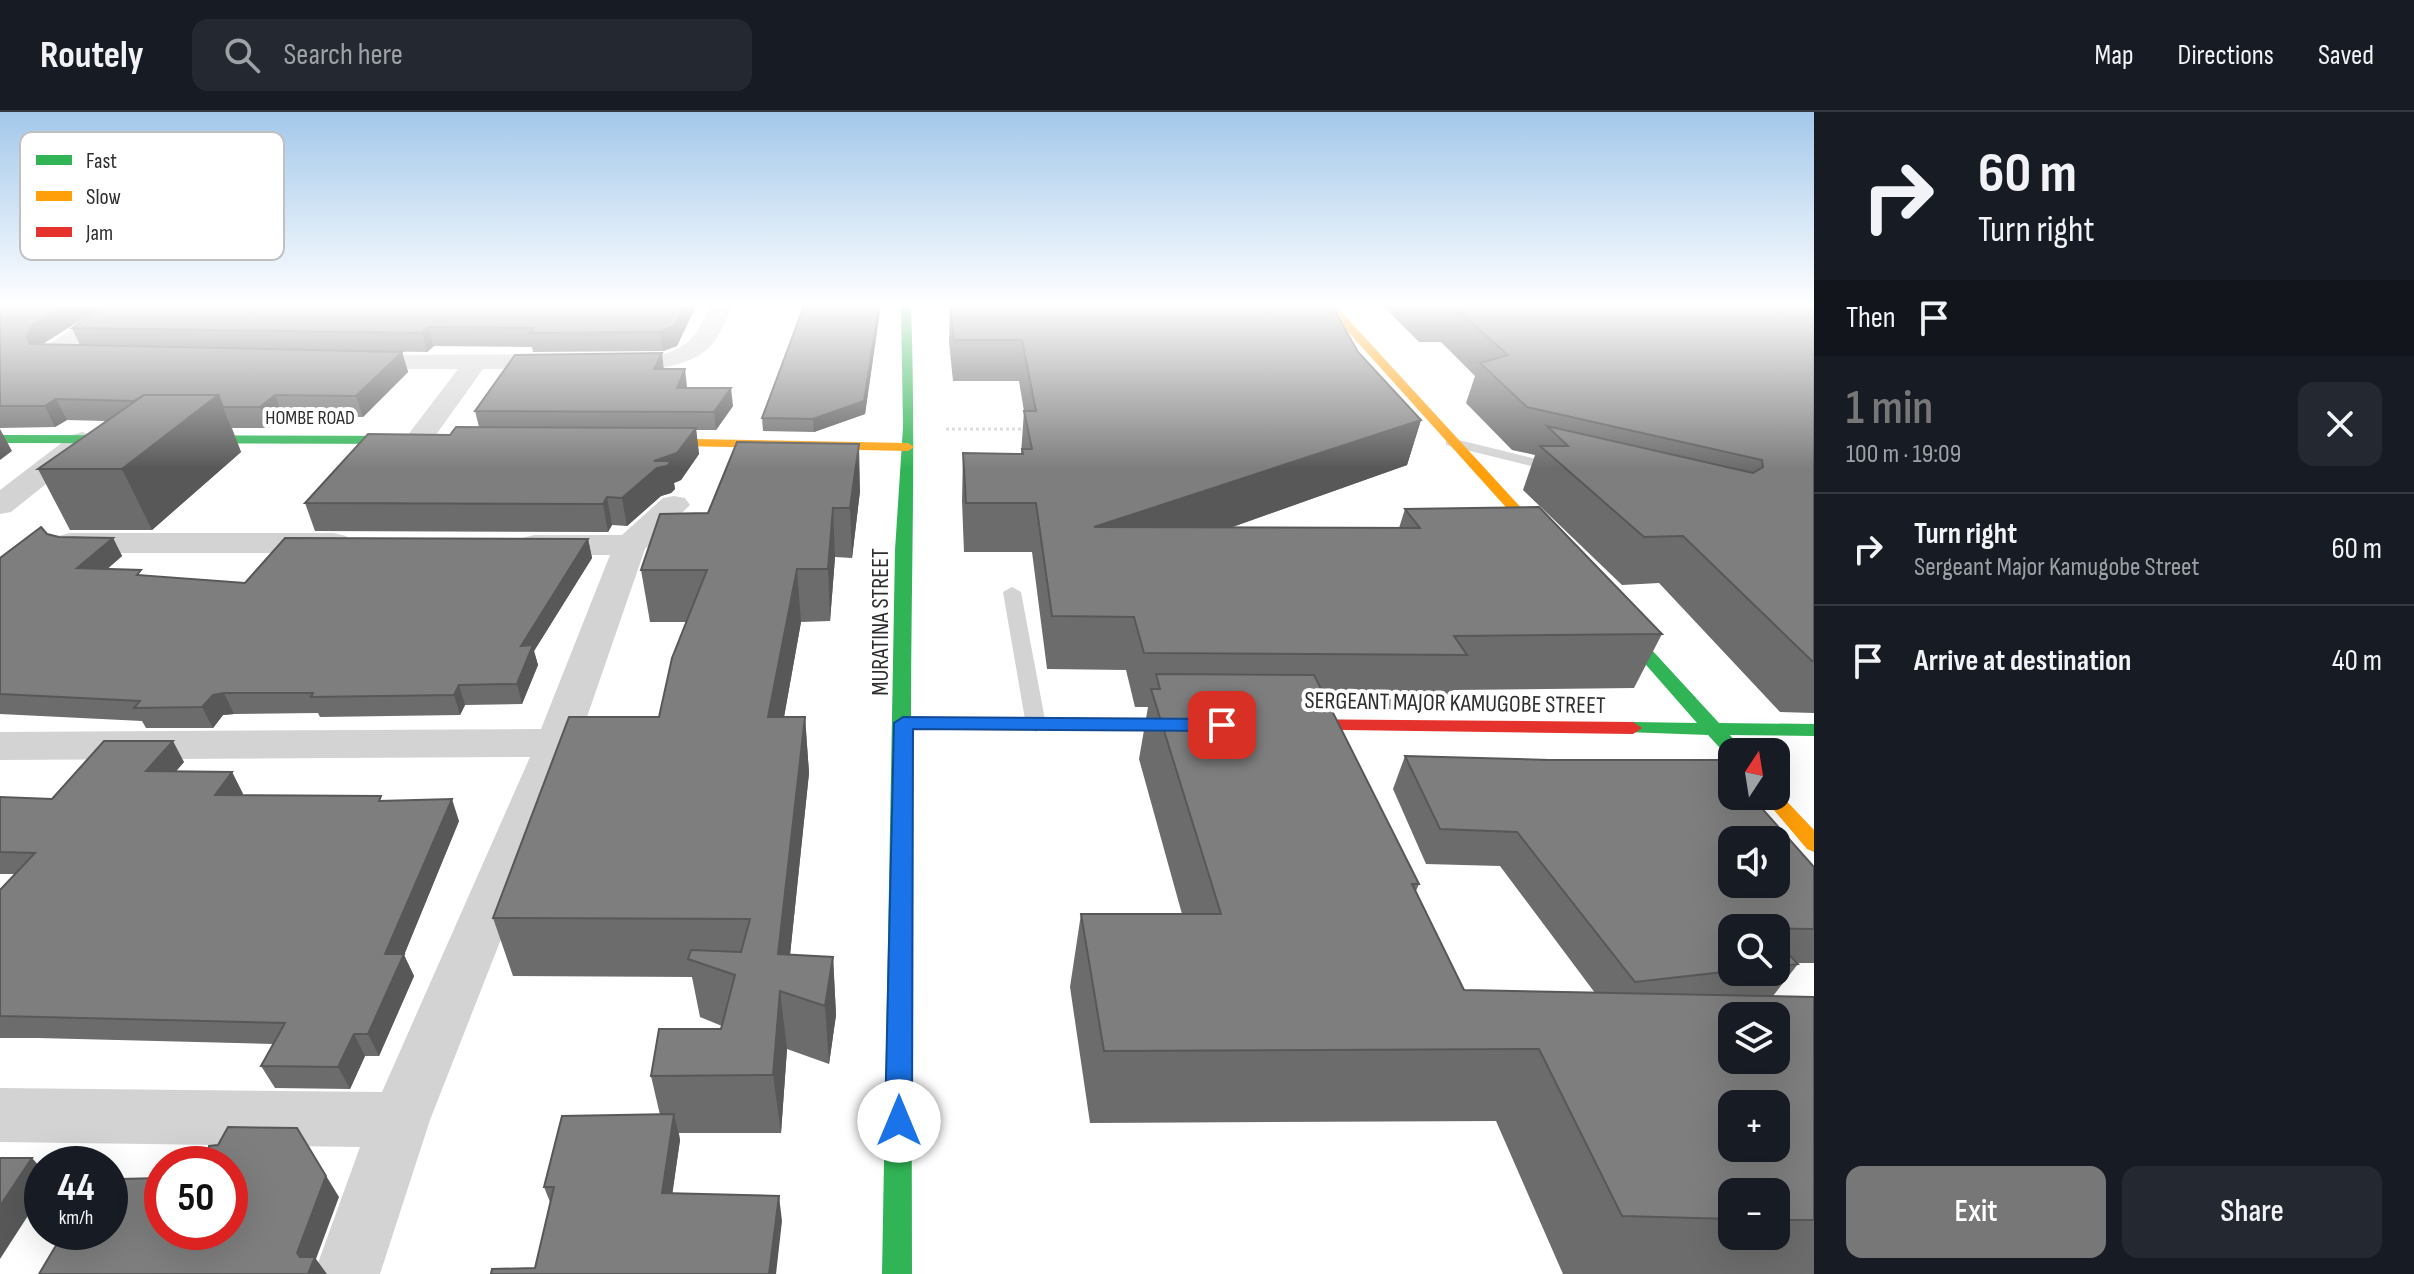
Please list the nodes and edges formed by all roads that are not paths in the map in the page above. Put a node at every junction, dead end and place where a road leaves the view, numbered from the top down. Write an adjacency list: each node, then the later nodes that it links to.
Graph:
1 (656, 360): 5 (street)
2 (907, 360): 12 (street, MURATINA STREET)
3 (1378, 360): 11 (street)
4 (333, 361): 5 (street)
5 (475, 363): 8 (street)
6 (0, 439): 7 (street, HOMBE ROAD)
7 (84, 440): 8 (street, HOMBE ROAD); 14 (street)
8 (418, 440): 9 (street, HOMBE ROAD)
9 (448, 441)
10 (615, 441): 12 (street)
11 (1451, 442): 13 (lane); 20 (street)
12 (908, 447): 23 (street, MURATINA STREET)
13 (1575, 473)
14 (0, 505)
15 (674, 505): 19 (street)
16 (70, 543): 17 (street)
17 (369, 543)
18 (507, 544): 19 (street)
19 (630, 545): 31 (street)
20 (1563, 562)
21 (1012, 592): 24 (lane)
22 (1593, 596): 29 (street)
23 (903, 723): 24 (street); 39 (street, MURATINA STREET)
24 (1036, 725): 25 (street)
25 (1222, 725)
26 (1253, 725): 27 (street, SERGEANT MAJOR KAMUGOBE STREET)
27 (1315, 725): 29 (street, SERGEANT MAJOR KAMUGOBE STREET); 33 (lane)
28 (1814, 730): 29 (street, SERGEANT MAJOR KAMUGOBE STREET)
29 (1716, 731): 30 (street)
30 (1722, 738)
31 (557, 743): 32 (street); 37 (street)
32 (0, 746)
33 (1327, 753)
34 (1784, 810): 35 (street)
35 (1814, 844)
36 (0, 1115): 37 (street)
37 (400, 1120): 38 (street)
38 (347, 1274)
39 (897, 1274)

